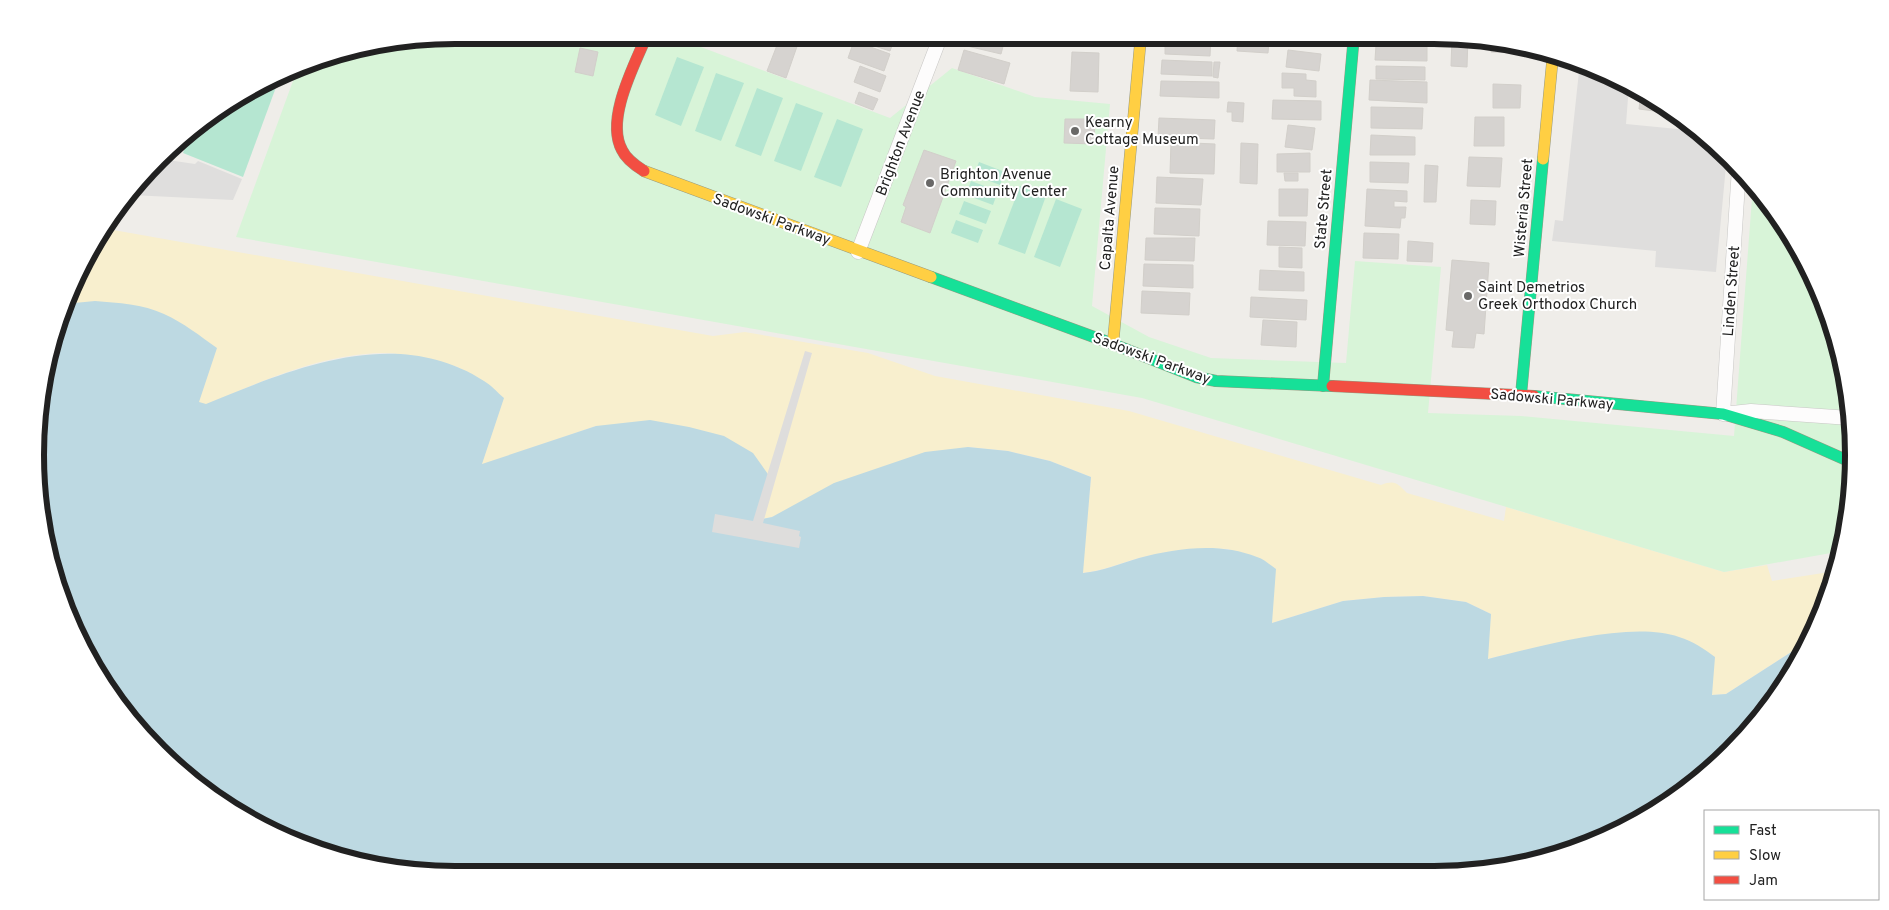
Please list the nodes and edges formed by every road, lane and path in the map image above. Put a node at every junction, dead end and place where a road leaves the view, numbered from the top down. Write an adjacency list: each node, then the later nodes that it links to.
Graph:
1 (644, 44): 7 (street, Sadowski Parkway)
2 (938, 44): 7 (street, Brighton Avenue)
3 (1139, 44): 8 (street, Capalta Avenue)
4 (1353, 44): 9 (street, State Street)
5 (1552, 62): 10 (street, Wisteria Street)
6 (1738, 179): 11 (street, Linden Street)
7 (858, 252): 8 (street, Sadowski Parkway)
8 (1112, 344): 9 (street, Sadowski Parkway)
9 (1323, 386): 10 (street, Sadowski Parkway)
10 (1521, 395): 11 (street, Sadowski Parkway)
11 (1723, 414): 12 (street, Sadowski Parkway); 13 (street, Sadowski Parkway)
12 (1843, 418)
13 (1845, 459)

